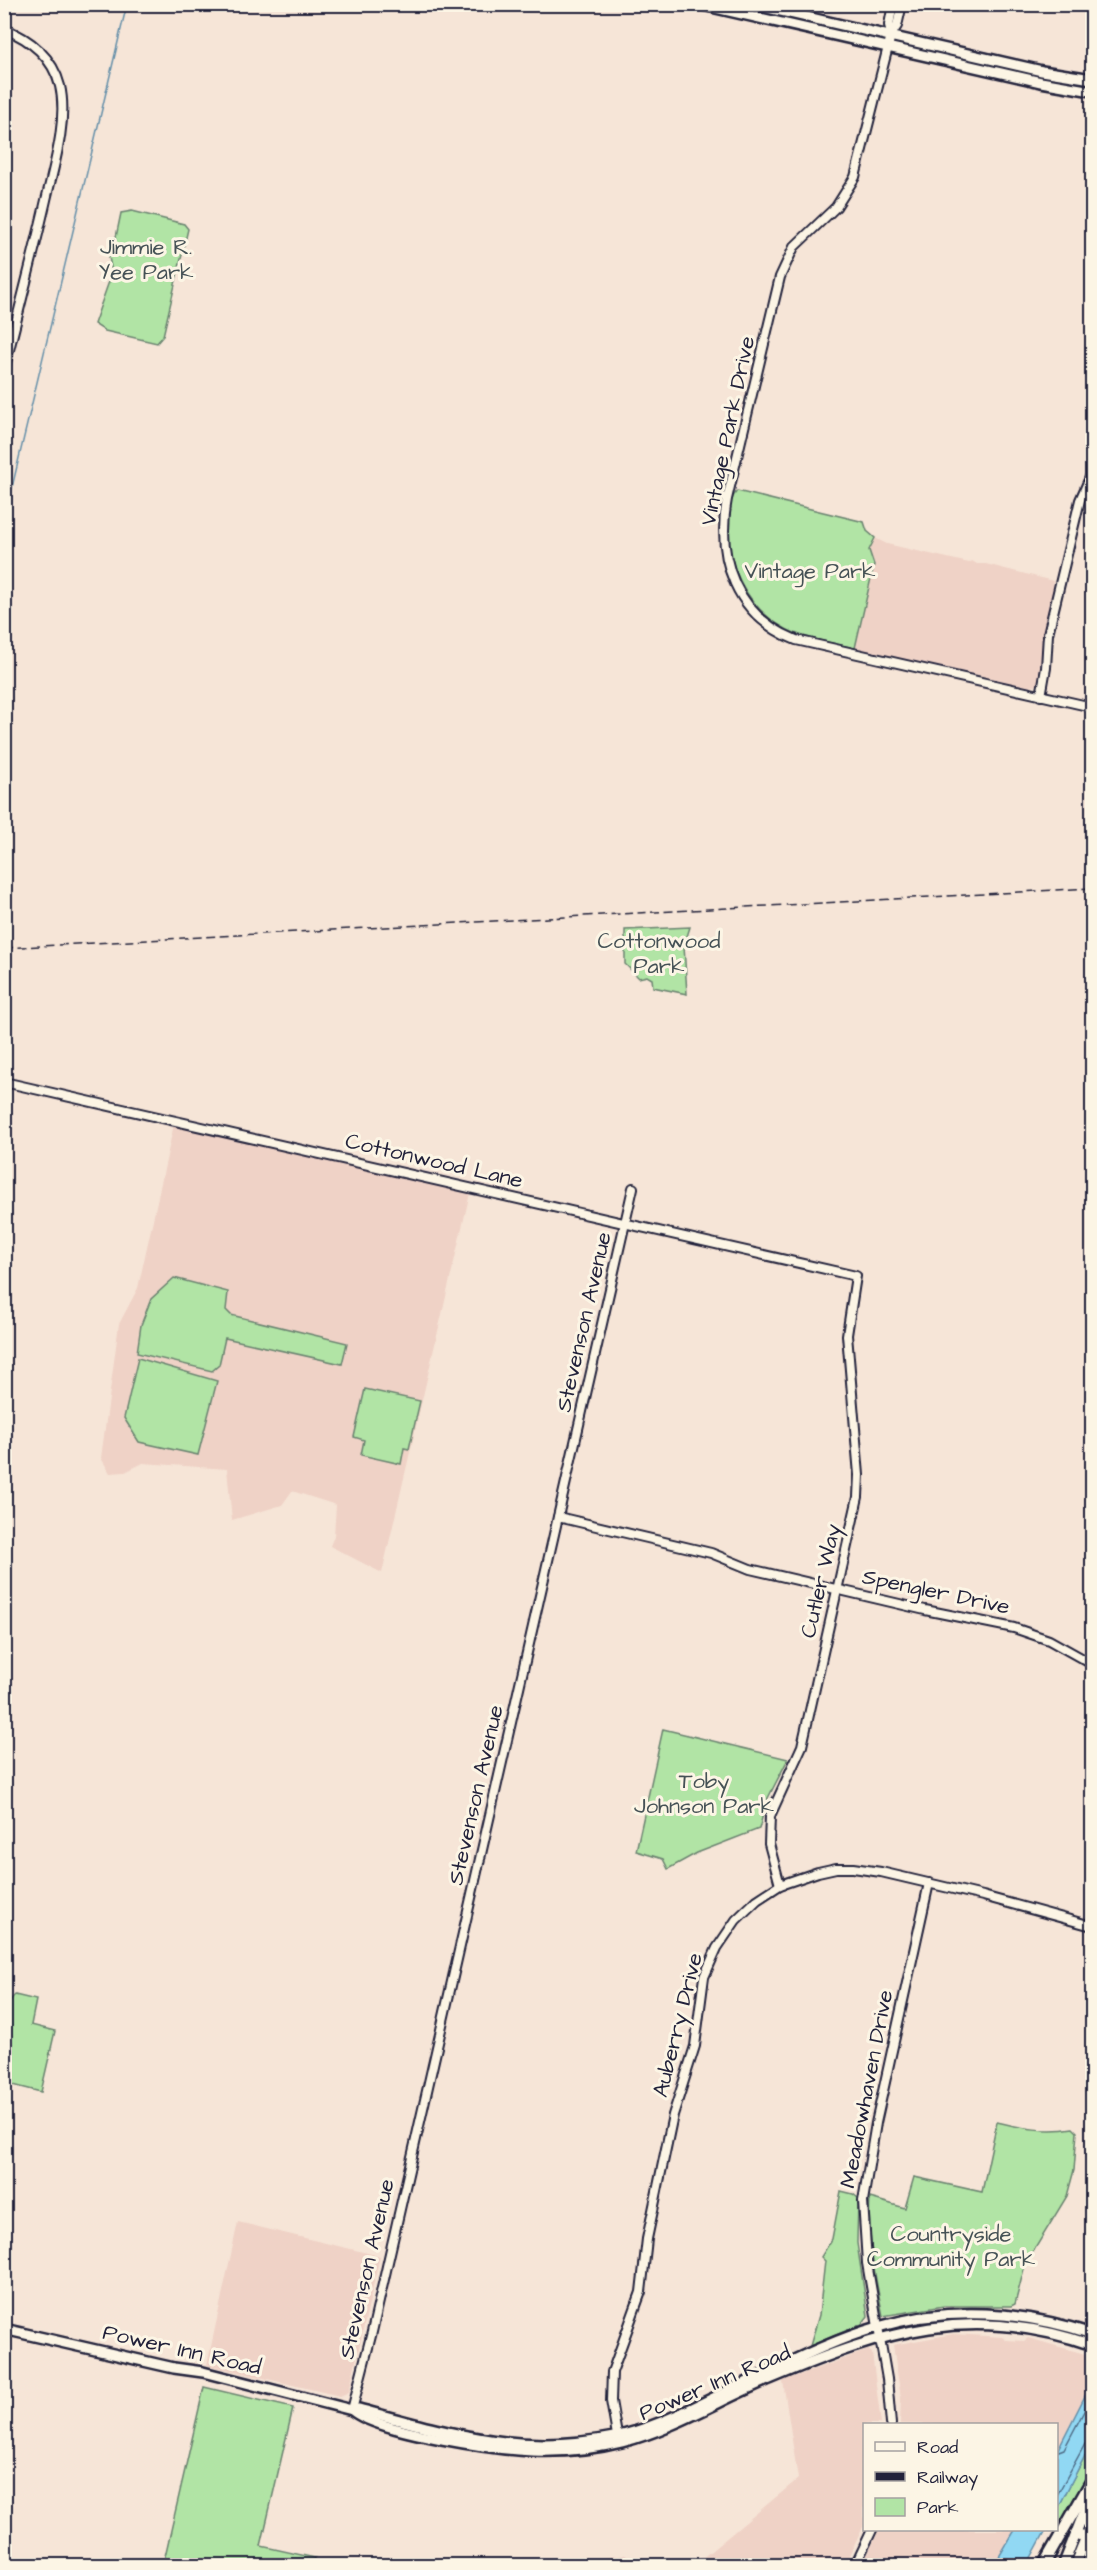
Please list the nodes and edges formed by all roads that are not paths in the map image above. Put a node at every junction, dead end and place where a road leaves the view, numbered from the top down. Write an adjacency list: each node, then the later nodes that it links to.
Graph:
1 (698, 4): 5 (main road)
2 (750, 4): 8 (main road)
3 (893, 4): 8 (street, Vintage Park Drive)
4 (902, 4): 8 (street, Vintage Park Drive)
5 (753, 17): 6 (main road); 9 (main road)
6 (734, 24)
7 (4, 29): 12 (street)
8 (891, 35): 9 (street, Vintage Park Drive); 10 (main road)
9 (888, 48): 11 (main road); 14 (street, Vintage Park Drive)
10 (1092, 80)
11 (1091, 89)
12 (4, 370)
13 (1092, 473): 14 (street)
14 (1041, 696): 15 (street, Vintage Park Drive)
15 (1092, 707)
16 (4, 1082): 18 (street, Cottonwood Lane)
17 (633, 1188): 18 (street, Stevenson Avenue)
18 (625, 1223): 19 (street, Cottonwood Lane); 20 (street, Stevenson Avenue)
19 (856, 1276): 21 (street, Cutler Way)
20 (558, 1516): 21 (street, Spengler Drive); 31 (street, Stevenson Avenue)
21 (838, 1589): 22 (street, Spengler Drive); 24 (street, Cutler Way)
22 (1092, 1664)
23 (929, 1883): 24 (street, Auberry Drive); 25 (street, Auberry Drive); 26 (street, Meadowhaven Drive)
24 (780, 1884): 33 (street, Auberry Drive)
25 (1092, 1926)
26 (877, 2327): 28 (main road, Power Inn Road); 29 (street, Meadowhaven Drive); 33 (main road, Power Inn Road)
27 (4, 2329): 31 (main road, Power Inn Road)
28 (1092, 2334)
29 (879, 2338): 30 (main road, Power Inn Road); 32 (street, Meadowhaven Drive); 33 (main road, Power Inn Road)
30 (1092, 2345)
31 (352, 2410): 33 (main road, Power Inn Road)
32 (891, 2423)
33 (618, 2440)
34 (1092, 2480): 40 (highway)
35 (1092, 2492): 38 (main road)
36 (1092, 2522): 38 (main road)
37 (871, 2531): 39 (street)
38 (1085, 2537): 41 (main road); 42 (main road)
39 (855, 2565)
40 (1043, 2565)
41 (1063, 2565)
42 (1074, 2565)

